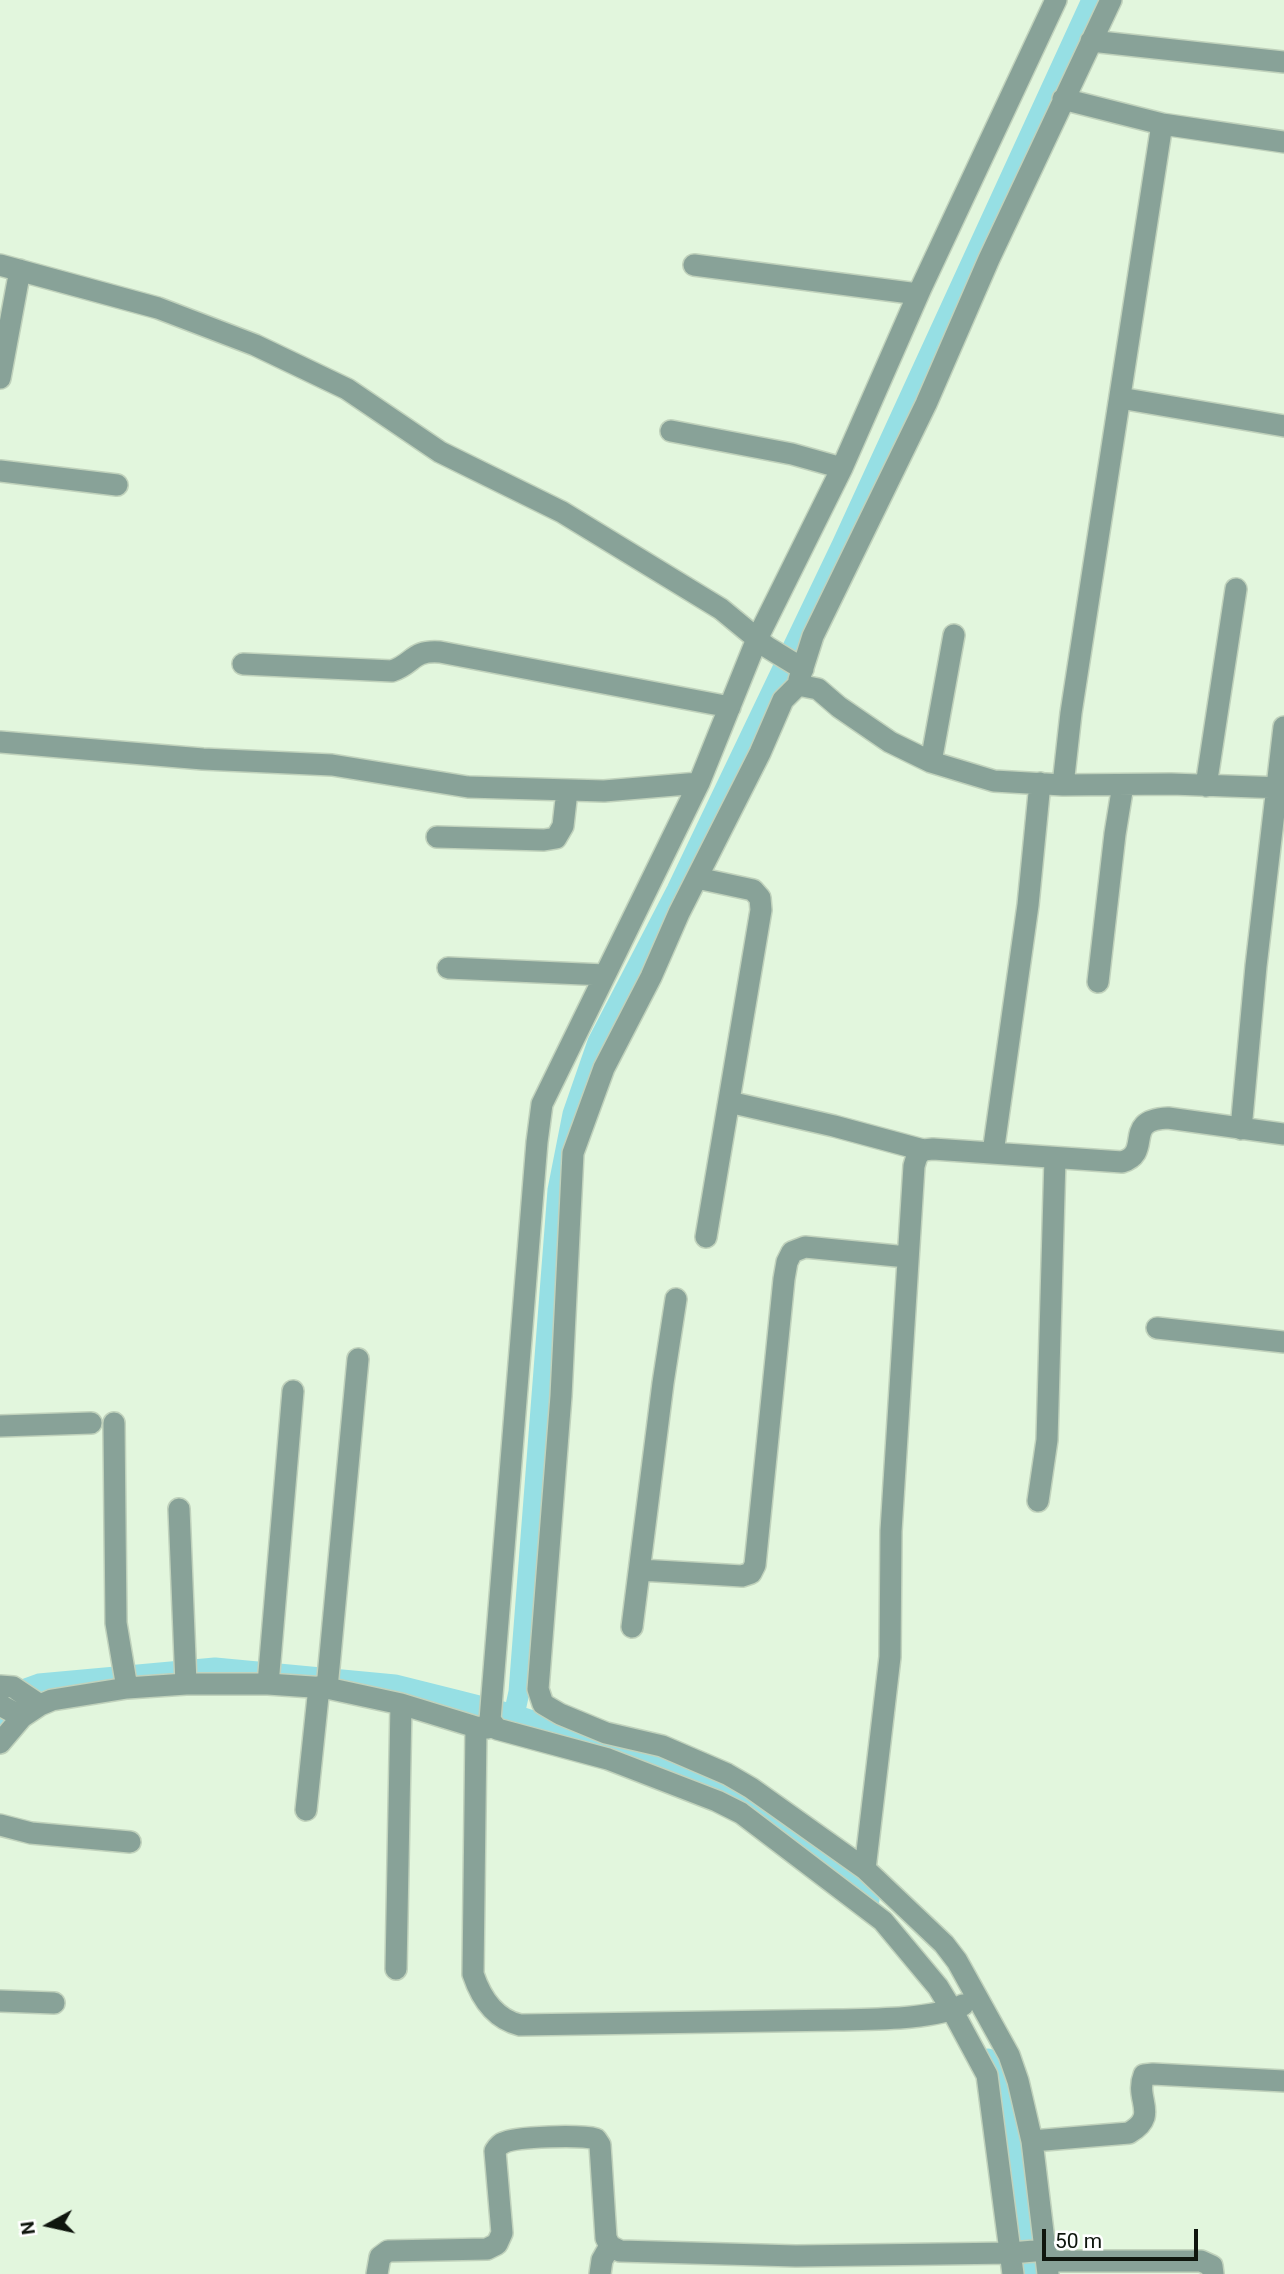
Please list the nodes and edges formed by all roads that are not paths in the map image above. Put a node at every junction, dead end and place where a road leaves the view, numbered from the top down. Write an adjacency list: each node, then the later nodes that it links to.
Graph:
1 (1054, 0): 10 (street)
2 (1111, 0): 3 (street)
3 (1091, 41): 4 (street); 5 (street)
4 (1284, 62)
5 (1063, 99): 6 (street); 22 (street)
6 (1162, 124): 7 (street); 12 (street)
7 (1284, 142)
8 (694, 265): 10 (street)
9 (10, 267): 11 (street); 20 (street)
10 (918, 294): 15 (street)
11 (0, 378)
12 (1120, 398): 13 (street); 29 (street)
13 (1284, 426)
14 (671, 431): 15 (street)
15 (842, 468): 20 (street)
16 (0, 471): 17 (street)
17 (117, 485)
18 (1236, 589): 31 (street)
19 (954, 635): 26 (street)
20 (762, 643): 22 (street); 23 (street)
21 (243, 664): 23 (street)
22 (797, 672): 26 (street); 35 (street)
23 (730, 707): 27 (street)
24 (1284, 727): 32 (street)
25 (0, 742): 33 (street)
26 (931, 762): 28 (street)
27 (699, 783): 33 (street); 37 (street)
28 (1040, 783): 29 (street); 43 (street)
29 (1063, 785): 30 (street)
30 (1123, 785): 31 (street); 38 (street)
31 (1206, 786): 32 (street)
32 (1281, 788): 40 (street)
33 (567, 791): 34 (street)
34 (437, 837)
35 (697, 878): 39 (street); 72 (street)
36 (448, 968): 37 (street)
37 (605, 975): 67 (street)
38 (1098, 982)
39 (729, 1102): 42 (street); 45 (street)
40 (1241, 1129): 41 (street); 44 (street)
41 (1284, 1134)
42 (923, 1150): 43 (street); 46 (street)
43 (993, 1153): 44 (street)
44 (1055, 1158): 55 (street)
45 (706, 1237)
46 (906, 1257): 57 (street); 72 (street)
47 (676, 1299): 57 (street)
48 (1157, 1328): 49 (street)
49 (1284, 1342)
50 (358, 1359): 62 (street)
51 (293, 1391): 60 (street)
52 (91, 1423): 54 (street)
53 (114, 1423): 61 (street)
54 (0, 1426)
55 (1038, 1502)
56 (179, 1509): 59 (street)
57 (640, 1570): 58 (street)
58 (632, 1627)
59 (186, 1672): 60 (street); 61 (street)
60 (270, 1674): 62 (street)
61 (125, 1678): 64 (street)
62 (325, 1682): 65 (street); 69 (street)
63 (0, 1686): 64 (street)
64 (40, 1704): 66 (street)
65 (401, 1704): 67 (street); 73 (street)
66 (12, 1711): 68 (street)
67 (488, 1718): 76 (street); 76 (street)
68 (0, 1743)
69 (306, 1810)
70 (0, 1825): 71 (street)
71 (131, 1842)
72 (865, 1869): 76 (street)
73 (396, 1969)
74 (0, 2001): 75 (street)
75 (54, 2003)
76 (963, 2004): 78 (street); 80 (street)
77 (1284, 2081): 78 (street)
78 (1032, 2141): 80 (street)
79 (610, 2246): 80 (street); 81 (street); 82 (street)
80 (1032, 2259): 83 (street)
81 (377, 2274)
82 (600, 2274)
83 (1213, 2274)

